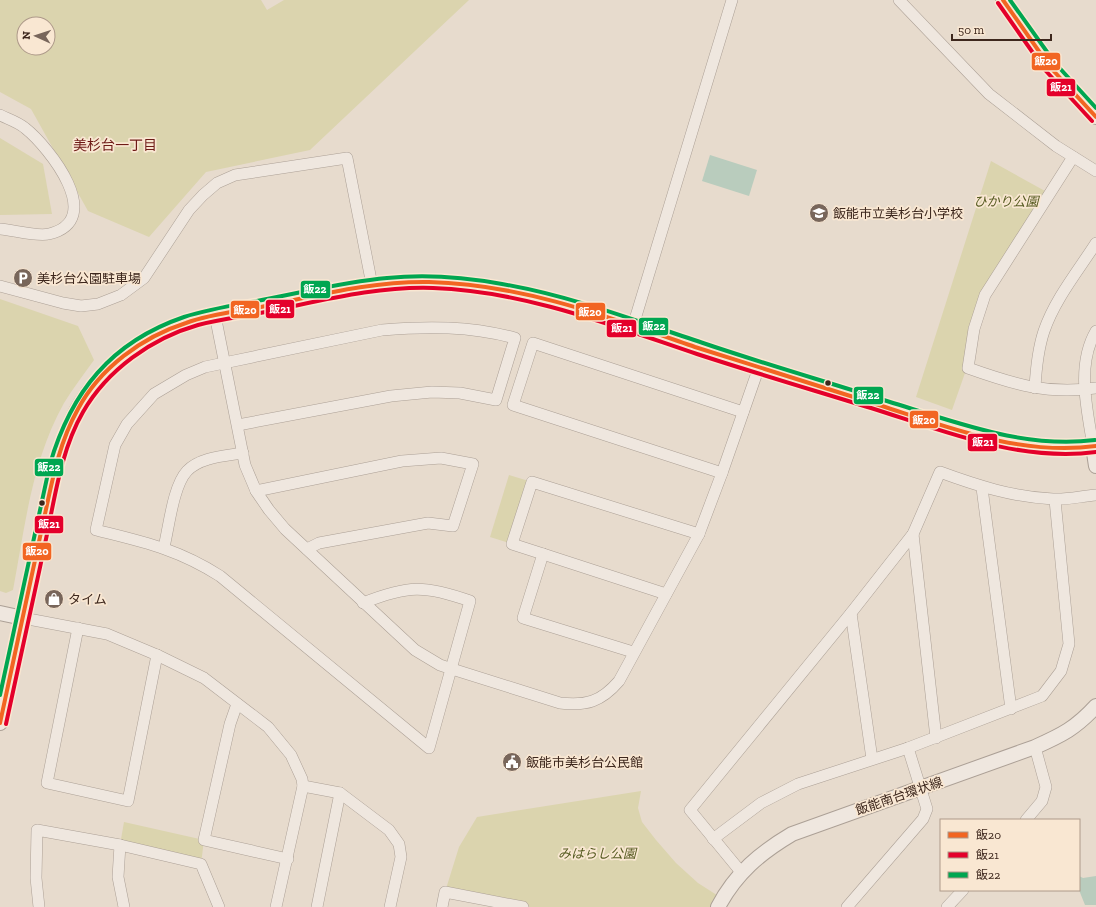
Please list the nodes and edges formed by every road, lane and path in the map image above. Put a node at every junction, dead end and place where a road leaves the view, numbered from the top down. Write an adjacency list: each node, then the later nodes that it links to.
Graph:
1 (732, 0): 13 (street)
2 (899, 0): 6 (street)
3 (1003, 0): 5 (street)
4 (0, 115): 8 (street)
5 (1096, 117)
6 (1073, 157): 7 (street); 17 (street)
7 (1096, 171)
8 (0, 229)
9 (1096, 243): 17 (street)
10 (372, 285): 11 (street); 12 (street); 13 (street)
11 (0, 286)
12 (215, 315): 15 (street); 39 (street)
13 (633, 326): 16 (street)
14 (1096, 331): 19 (street)
15 (224, 362): 21 (street); 21 (street); 32 (street)
16 (758, 367): 20 (street); 22 (street)
17 (1035, 388): 19 (street)
18 (1096, 388): 19 (street)
19 (1085, 389): 22 (street)
20 (743, 412): 25 (street); 25 (street)
21 (238, 425): 23 (street)
22 (1094, 446): 24 (street)
23 (243, 453): 27 (street); 32 (street)
24 (1096, 466)
25 (722, 474): 30 (street)
26 (982, 488): 29 (street); 31 (street); 46 (street)
27 (256, 491): 33 (street); 33 (street)
28 (1096, 495): 29 (street)
29 (1055, 500): 46 (street)
30 (698, 534): 34 (street); 35 (street)
31 (912, 534): 38 (street); 48 (street)
32 (164, 547): 43 (street)
33 (307, 549): 36 (street)
34 (543, 554): 35 (street); 41 (street)
35 (666, 594): 41 (street)
36 (363, 603): 43 (street); 43 (street)
37 (0, 613): 39 (street)
38 (851, 613): 51 (street); 56 (street)
39 (23, 618): 40 (street); 47 (street)
40 (78, 628): 42 (street); 42 (street)
41 (633, 652): 43 (street)
42 (157, 655): 44 (street)
43 (452, 669)
44 (237, 704): 52 (street); 58 (street)
45 (1096, 706): 49 (street, 飯能南台環状線)
46 (1011, 709): 48 (street)
47 (0, 723)
48 (936, 738): 50 (street)
49 (1035, 747): 53 (street, 飯能南台環状線); 55 (street)
50 (908, 748): 51 (street); 53 (street)
51 (872, 759): 56 (street)
52 (303, 786): 54 (street); 58 (street)
53 (920, 789): 59 (street, 飯能南台環状線); 70 (street)
54 (340, 793): 65 (street); 66 (street)
55 (1027, 819)
56 (713, 839): 59 (street)
57 (120, 845): 61 (street); 62 (street); 63 (street)
58 (288, 859): 64 (street)
59 (741, 872): 69 (street, 飯能南台環状線)
60 (962, 891): 71 (street)
61 (39, 907)
62 (124, 907)
63 (219, 907)
64 (276, 907)
65 (317, 907)
66 (390, 907)
67 (442, 907): 68 (street)
68 (523, 907)
69 (718, 907)
70 (847, 907)
71 (947, 907)

